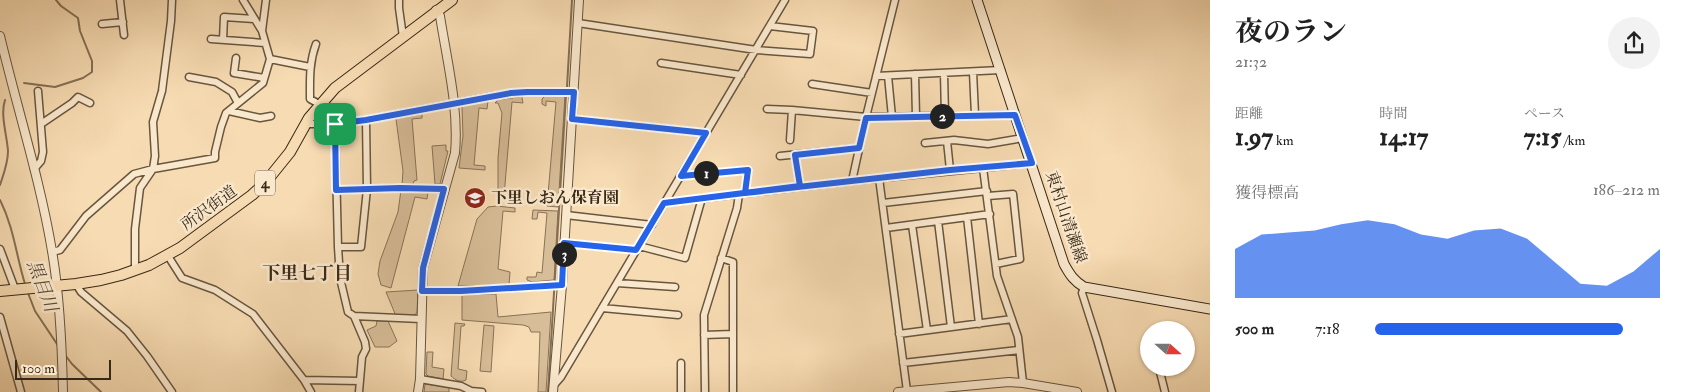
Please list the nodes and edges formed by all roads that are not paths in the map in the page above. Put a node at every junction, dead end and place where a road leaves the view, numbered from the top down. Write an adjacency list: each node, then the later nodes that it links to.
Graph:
1 (120, 0): 13 (street)
2 (172, 0): 72 (street)
3 (243, 0): 12 (street)
4 (266, 0): 17 (street)
5 (400, 0): 20 (street)
6 (452, 0): 11 (main road, 所沢街道 / 4)
7 (579, 0): 14 (street)
8 (785, 0): 16 (street)
9 (895, 0): 36 (street)
10 (978, 0): 31 (main road, 東村山清瀬線)
11 (436, 10): 20 (main road, 所沢街道 / 4); 47 (street)
12 (254, 18): 17 (street); 22 (street)
13 (122, 22): 15 (street); 18 (street)
14 (578, 23): 26 (street); 42 (street)
15 (102, 24)
16 (770, 26): 26 (street); 26 (street)
17 (262, 31): 23 (street)
18 (124, 35)
19 (0, 36): 24 (street)
20 (403, 37): 46 (main road, 所沢街道 / 4)
21 (211, 39): 22 (street)
22 (223, 40): 23 (street)
23 (265, 43): 28 (street)
24 (1, 44): 74 (street)
25 (316, 44): 30 (street)
26 (756, 50): 35 (street)
27 (236, 58): 39 (street)
28 (270, 59): 30 (street); 39 (street)
29 (661, 63): 35 (street)
30 (310, 67): 46 (street)
31 (1000, 70): 32 (street); 52 (main road, 東村山清瀬線)
32 (972, 72): 33 (street); 51 (street)
33 (944, 73): 34 (street); 55 (street)
34 (915, 74): 37 (street); 54 (street)
35 (741, 75): 63 (street)
36 (876, 76): 37 (street); 43 (street)
37 (888, 76): 56 (street)
38 (189, 77): 45 (street)
39 (264, 78): 45 (street)
40 (812, 84): 43 (street)
41 (38, 90): 60 (street)
42 (574, 92): 47 (street); 58 (street)
43 (872, 94): 57 (street)
44 (90, 103): 60 (street)
45 (238, 103): 50 (street)
46 (319, 104): 61 (main road, 所沢街道 / 4)
47 (454, 104): 59 (street); 81 (street)
48 (767, 109): 49 (street)
49 (792, 110): 57 (street); 65 (street)
50 (229, 111): 53 (street); 72 (street)
51 (974, 115): 52 (street); 55 (street)
52 (1015, 115): 64 (main road, 東村山清瀬線)
53 (271, 116)
54 (916, 116): 55 (street); 56 (street)
55 (945, 116)
56 (892, 117): 57 (street)
57 (866, 118): 68 (street)
58 (572, 119): 63 (street); 89 (street)
59 (366, 120): 62 (street); 80 (street)
60 (41, 124): 74 (street)
61 (306, 124): 62 (street); 100 (main road, 所沢街道 / 4)
62 (335, 124): 82 (street)
63 (706, 133): 76 (street)
64 (1023, 138): 66 (street); 71 (main road, 東村山清瀬線)
65 (790, 140)
66 (947, 141): 67 (street); 75 (street)
67 (925, 143)
68 (859, 148): 69 (street); 78 (street)
69 (795, 155): 70 (street); 79 (street)
70 (780, 156)
71 (1032, 163): 73 (street); 109 (main road, 東村山清瀬線)
72 (153, 168): 99 (street); 103 (street)
73 (983, 168): 75 (street); 83 (street)
74 (34, 169): 99 (street)
75 (950, 170): 77 (street)
76 (681, 176): 84 (street); 86 (street)
77 (879, 178): 78 (street); 87 (street)
78 (852, 180): 79 (street)
79 (800, 186): 84 (street)
80 (367, 189): 81 (street); 82 (street); 96 (street)
81 (444, 189): 112 (street)
82 (336, 190): 96 (street)
83 (988, 193): 87 (street); 88 (street); 102 (street)
84 (742, 194): 85 (street); 101 (street)
85 (702, 198): 86 (street); 97 (street)
86 (664, 203): 92 (street)
87 (883, 203): 94 (street)
88 (990, 214): 90 (street); 102 (street)
89 (566, 215): 92 (street); 95 (street)
90 (967, 217): 91 (street); 120 (street)
91 (938, 221): 93 (street); 121 (street)
92 (652, 225): 97 (street)
93 (912, 225): 94 (street); 122 (street)
94 (886, 228): 124 (street)
95 (564, 243): 97 (street); 106 (street)
96 (338, 247): 116 (street)
97 (638, 248): 104 (street)
98 (0, 250): 110 (street)
99 (52, 252): 107 (street)
100 (168, 256): 103 (main road, 所沢街道 / 4); 131 (street)
101 (721, 258): 123 (street); 125 (street)
102 (996, 264): 119 (street)
103 (136, 270): 105 (main road, 所沢街道 / 4)
104 (617, 283): 108 (street); 113 (street)
105 (76, 284): 107 (main road, 所沢街道 / 4); 137 (street)
106 (557, 285): 112 (street); 134 (street)
107 (56, 286): 110 (main road, 所沢街道 / 4); 136 (street)
108 (675, 287)
109 (1084, 287): 114 (main road, 東村山清瀬線); 147 (street)
110 (22, 289): 111 (main road, 所沢街道 / 4)
111 (0, 291)
112 (422, 291): 118 (street)
113 (602, 308): 115 (street); 134 (street)
114 (1210, 309)
115 (678, 315)
116 (354, 316): 118 (street); 132 (street)
117 (0, 317): 135 (street)
118 (421, 319): 130 (street)
119 (1012, 319): 120 (street); 126 (street)
120 (979, 324): 121 (street)
121 (951, 327): 122 (street)
122 (927, 330): 124 (street)
123 (733, 334): 125 (street); 144 (street)
124 (898, 334): 127 (street)
125 (704, 335): 143 (street)
126 (1019, 350): 127 (street); 133 (street)
127 (903, 362): 145 (street)
128 (681, 363): 142 (street)
129 (1161, 376): 148 (street)
130 (420, 378): 140 (street); 141 (street)
131 (304, 380): 132 (street); 138 (street)
132 (360, 381): 139 (street)
133 (1023, 383): 145 (street); 146 (street)
134 (554, 389)
135 (21, 392)
136 (63, 392)
137 (172, 392)
138 (311, 392)
139 (359, 392)
140 (418, 392)
141 (482, 392)
142 (681, 392)
143 (705, 392)
144 (732, 392)
145 (903, 392)
146 (1077, 392)
147 (1112, 392)
148 (1165, 392)

